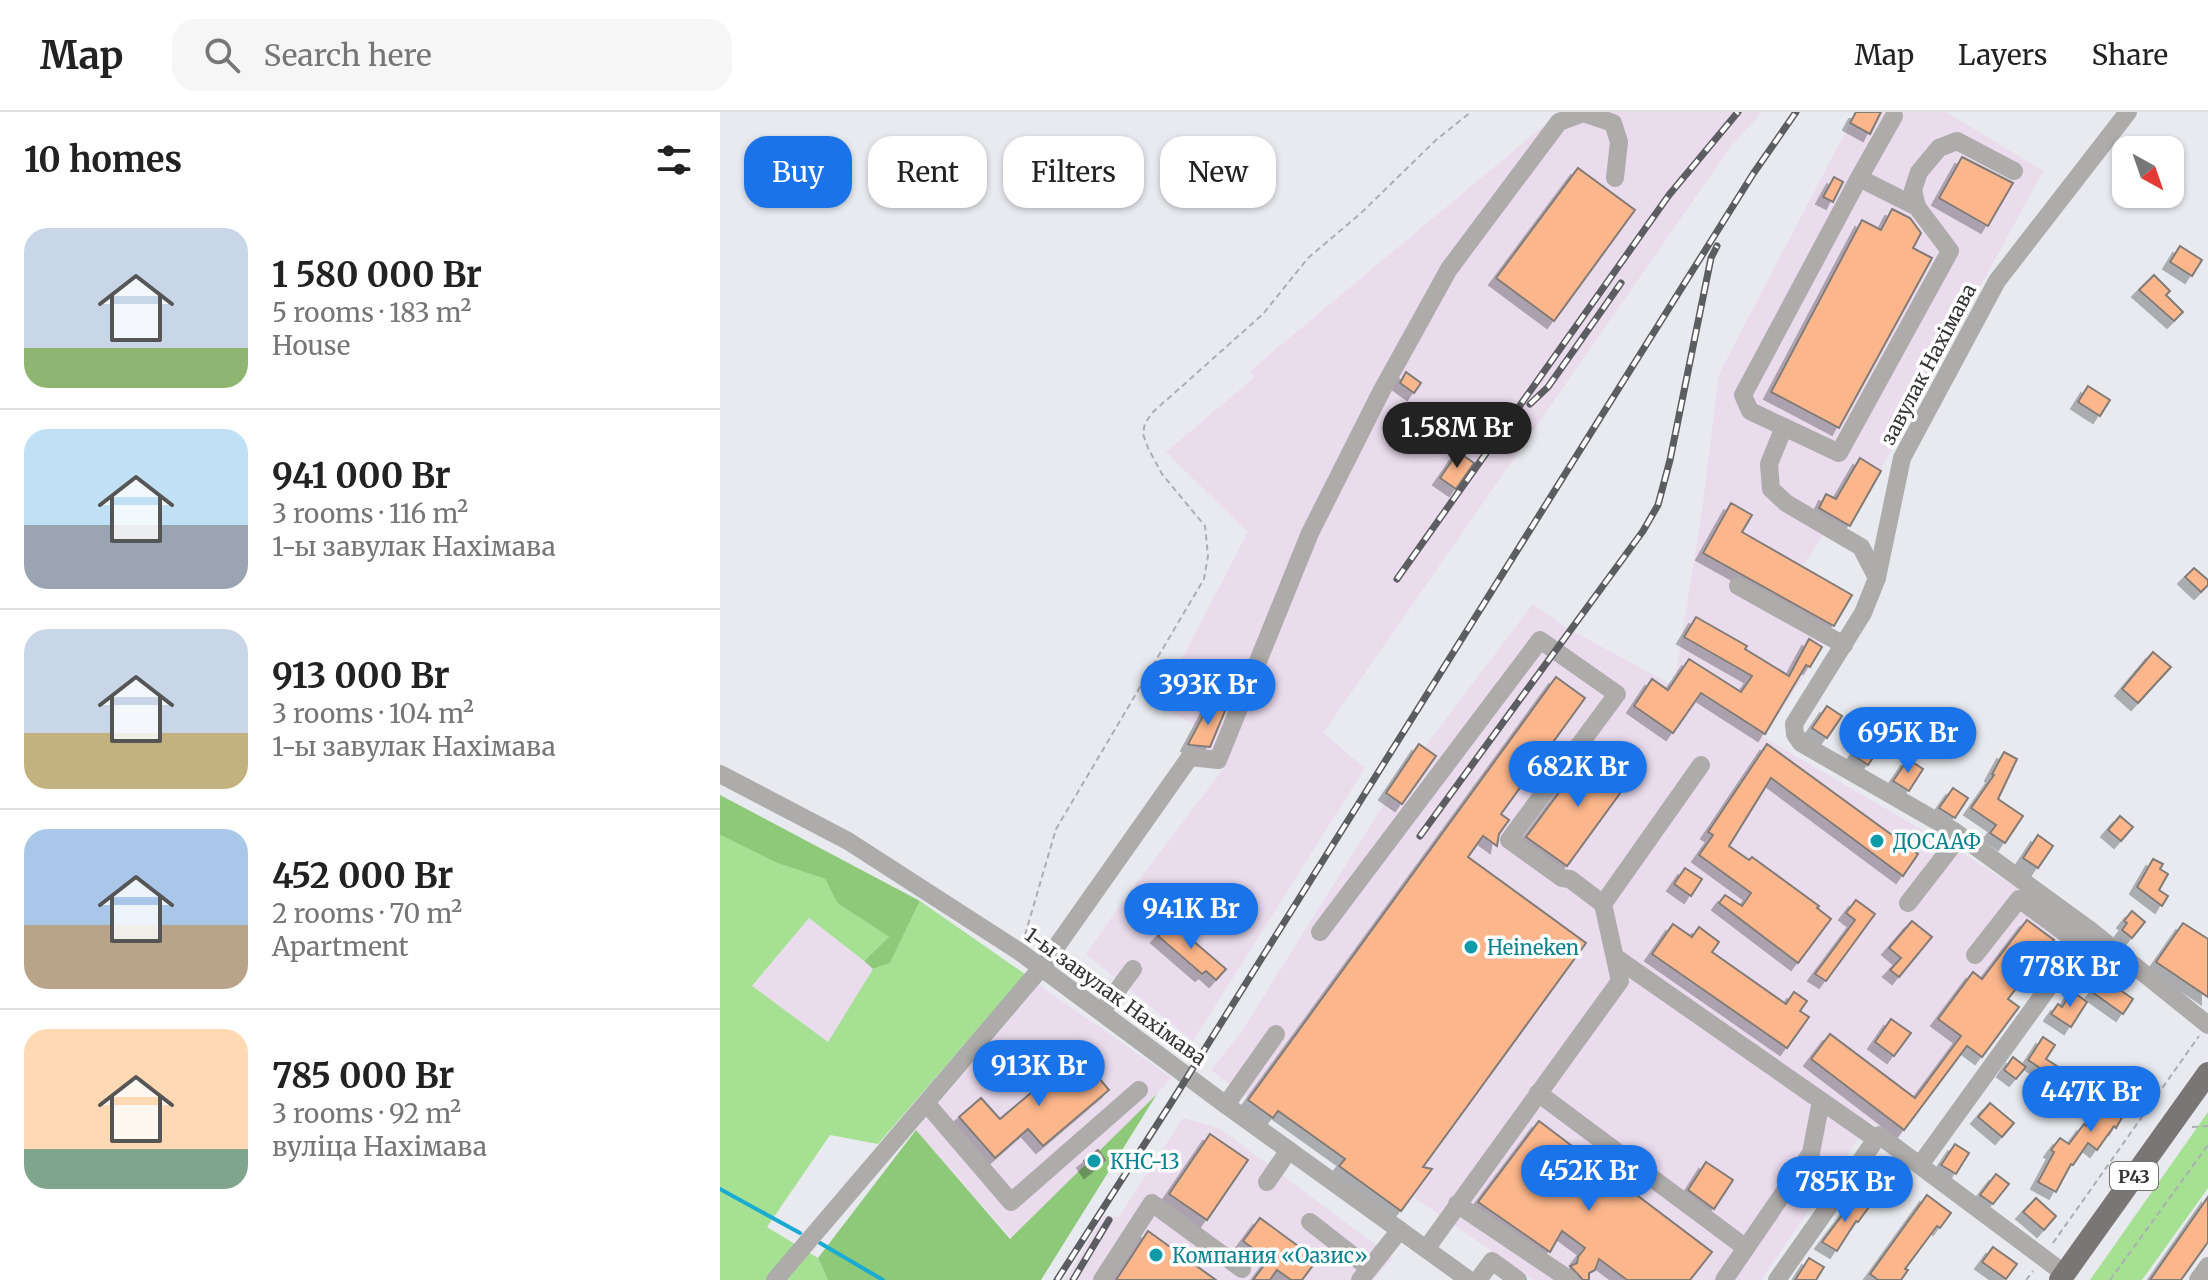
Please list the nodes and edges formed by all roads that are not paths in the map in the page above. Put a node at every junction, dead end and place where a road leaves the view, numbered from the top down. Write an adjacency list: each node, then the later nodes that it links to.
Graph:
1 (2128, 112): 8 (street, завулак Нахімава)
2 (1894, 116): 5 (street)
3 (2014, 171): 6 (street)
4 (1615, 178): 20 (street)
5 (1859, 178): 6 (street); 7 (street)
6 (1917, 207): 7 (street)
7 (1784, 427): 8 (street)
8 (1877, 578): 10 (street, завулак Нахімава)
9 (1738, 586): 10 (street)
10 (1844, 645): 13 (street, завулак Нахімава)
11 (1701, 765): 15 (street)
12 (720, 774): 20 (street, 1-ы завулак Нахімава)
13 (1960, 836): 14 (street); 17 (street, завулак Нахімава)
14 (1908, 903)
15 (1603, 904): 16 (street); 19 (street)
16 (1320, 932)
17 (2085, 937): 18 (street); 23 (street, завулак Нахімава); 33 (street)
18 (1975, 955)
19 (1615, 957): 27 (street); 28 (street)
20 (1042, 967): 22 (street, 1-ы завулак Нахімава); 29 (street)
21 (1133, 969): 22 (street)
22 (1102, 1011): 30 (street, 1-ы завулак Нахімава)
23 (2208, 1024)
24 (1276, 1034): 30 (street)
25 (2208, 1073): 43 (main road, Р43)
26 (1139, 1090): 29 (street)
27 (1538, 1093): 35 (street); 38 (street)
28 (1821, 1101): 31 (street); 38 (street)
29 (927, 1104): 45 (street)
30 (1226, 1105): 32 (street, 1-ы завулак Нахімава)
31 (1877, 1137): 33 (street); 51 (street)
32 (1289, 1150): 34 (street); 37 (street, 1-ы завулак Нахімава)
33 (1920, 1165): 43 (street)
34 (1267, 1182)
35 (1457, 1204): 39 (street); 49 (street)
36 (1310, 1222): 42 (street)
37 (1400, 1230): 39 (street, 1-ы завулак Нахімава); 42 (street)
38 (1746, 1248): 50 (street)
39 (1426, 1249): 44 (street, 1-ы завулак Нахімава)
40 (2208, 1266): 52 (street)
41 (1242, 1269): 46 (street)
42 (1364, 1274)
43 (2062, 1277)
44 (1462, 1278)
45 (775, 1280)
46 (1102, 1280)
47 (1478, 1280): 48 (street)
48 (1518, 1280)
49 (1570, 1280)
50 (1724, 1280)
51 (1777, 1280)
52 (2198, 1280)

